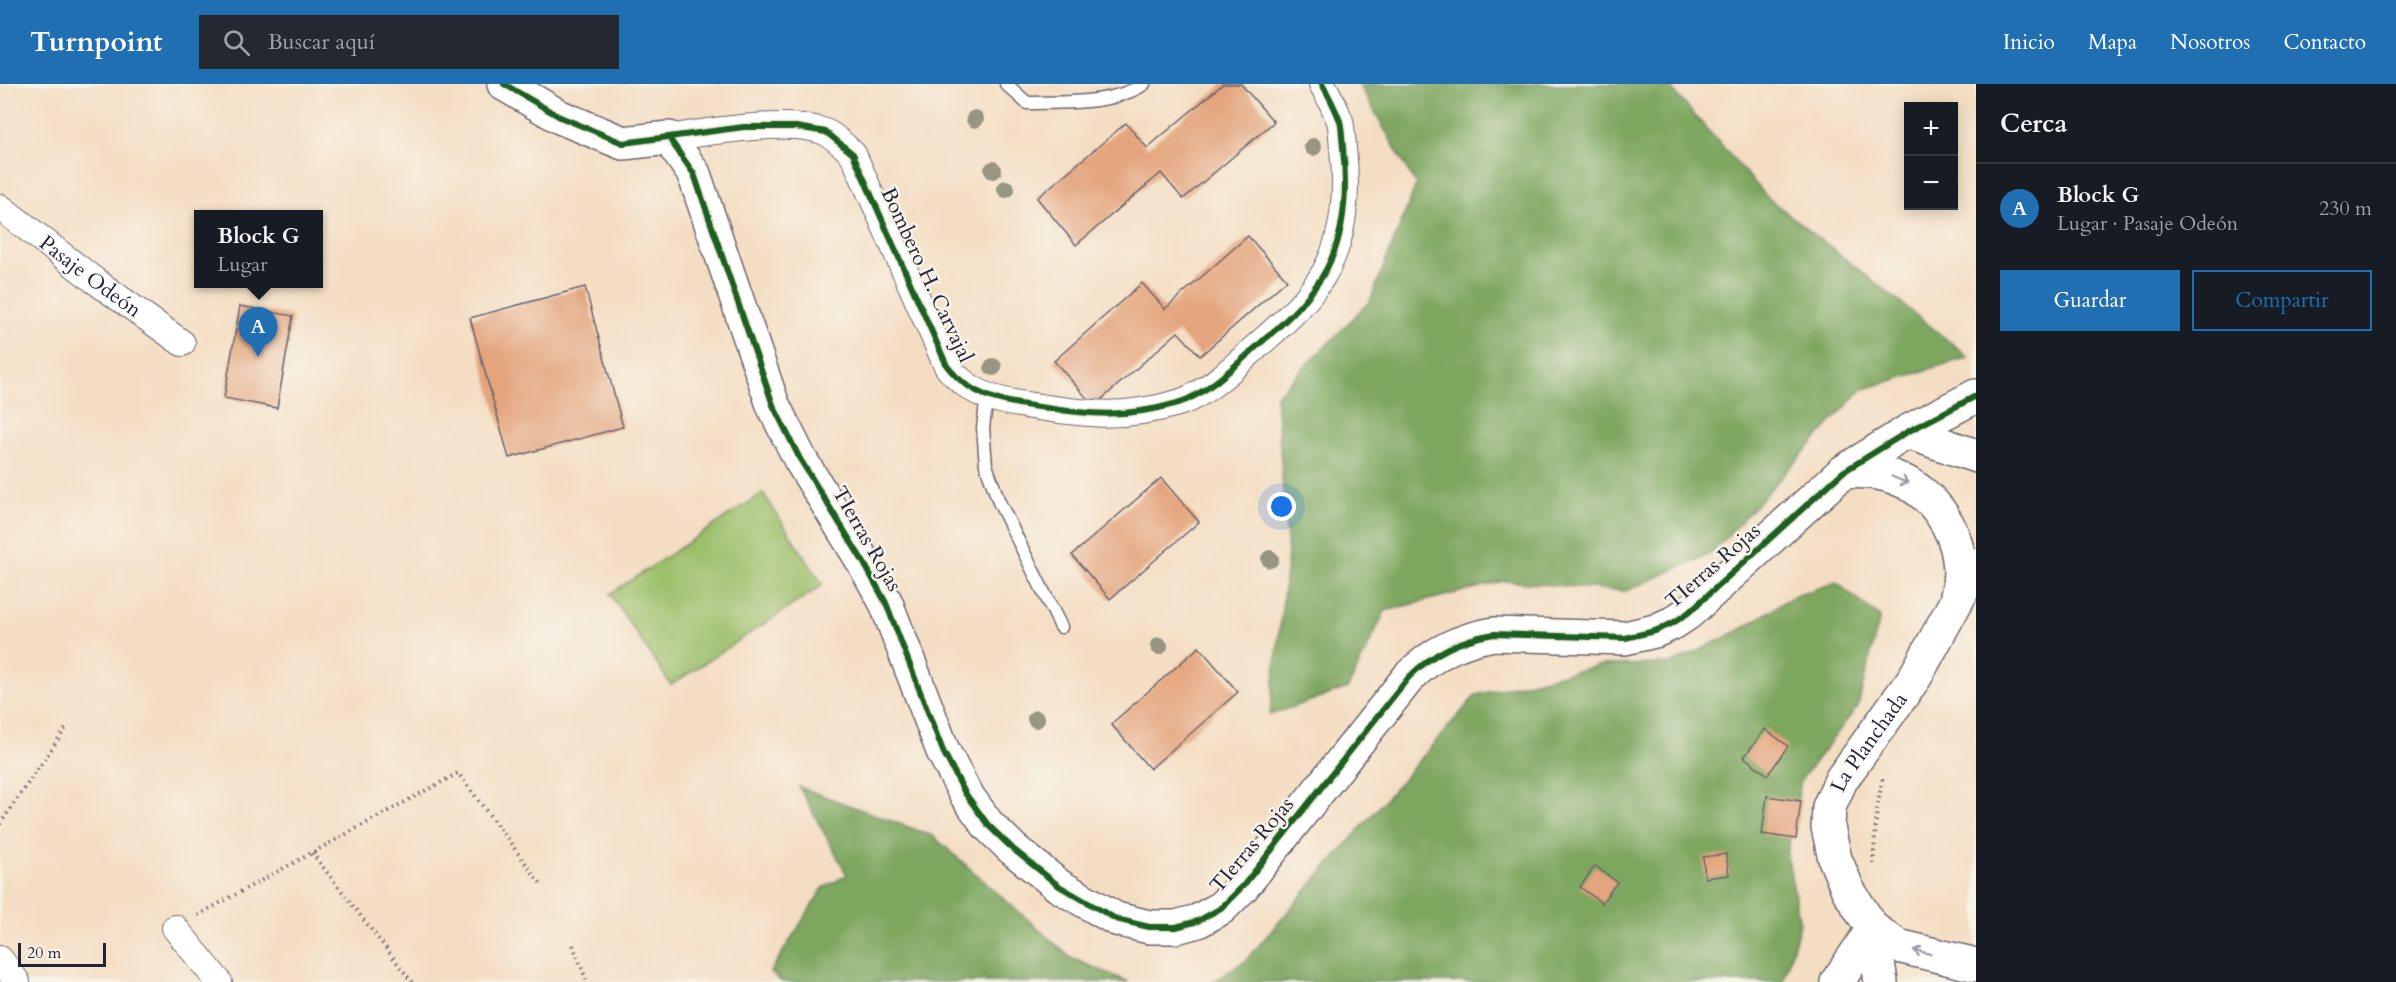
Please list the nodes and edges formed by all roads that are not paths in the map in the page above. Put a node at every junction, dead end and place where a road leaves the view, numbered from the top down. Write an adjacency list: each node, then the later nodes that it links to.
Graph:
1 (504, 84): 5 (main road)
2 (1006, 84): 3 (lane)
3 (1144, 84)
4 (1322, 84): 8 (street, Bombero H. Carvajal)
5 (669, 138): 8 (street, Bombero H. Carvajal); 12 (main road, TIerras Rojas)
6 (0, 207): 7 (street, Pasaje Odeón)
7 (182, 343)
8 (987, 396): 15 (lane)
9 (1976, 396): 10 (main road, TIerras Rojas)
10 (1907, 432): 11 (main road); 12 (main road, TIerras Rojas)
11 (1976, 456)
12 (1842, 472): 14 (main road, one-way to 14)
13 (1976, 565): 14 (main road, La Planchada)
14 (1953, 610): 17 (main road, La Planchada)
15 (1061, 627)
16 (175, 928): 21 (street)
17 (1872, 929): 19 (main road, one-way to 17); 22 (main road); 23 (main road)
18 (0, 959): 20 (street)
19 (1976, 965)
20 (17, 982)
21 (219, 982)
22 (1837, 982)
23 (1881, 982)

